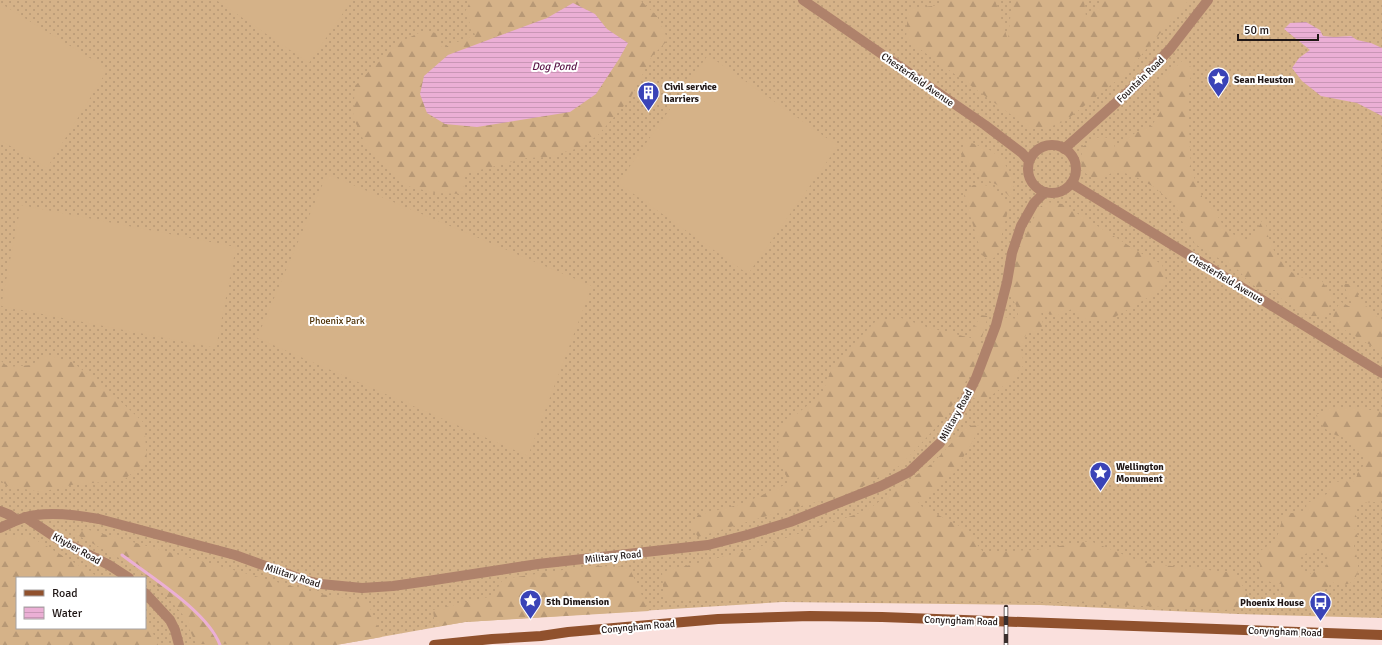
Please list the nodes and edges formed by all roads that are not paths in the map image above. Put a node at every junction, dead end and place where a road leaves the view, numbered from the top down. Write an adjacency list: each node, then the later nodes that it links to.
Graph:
1 (803, 0): 4 (street, Chesterfield Avenue)
2 (1207, 0): 3 (street, Fountain Road)
3 (1064, 149): 4 (street); 5 (street)
4 (1029, 161): 6 (street)
5 (1071, 184): 6 (street); 7 (street, Chesterfield Avenue)
6 (1045, 192): 9 (street, Military Road)
7 (1382, 373)
8 (0, 511): 9 (street, Khyber Road)
9 (21, 519): 10 (street, Military Road); 11 (street, Khyber Road)
10 (0, 528)
11 (127, 577)
12 (146, 594): 15 (street)
13 (1382, 635): 14 (main road, Conyngham Road)
14 (541, 640): 16 (main road, Conyngham Road)
15 (179, 643)
16 (434, 645)

